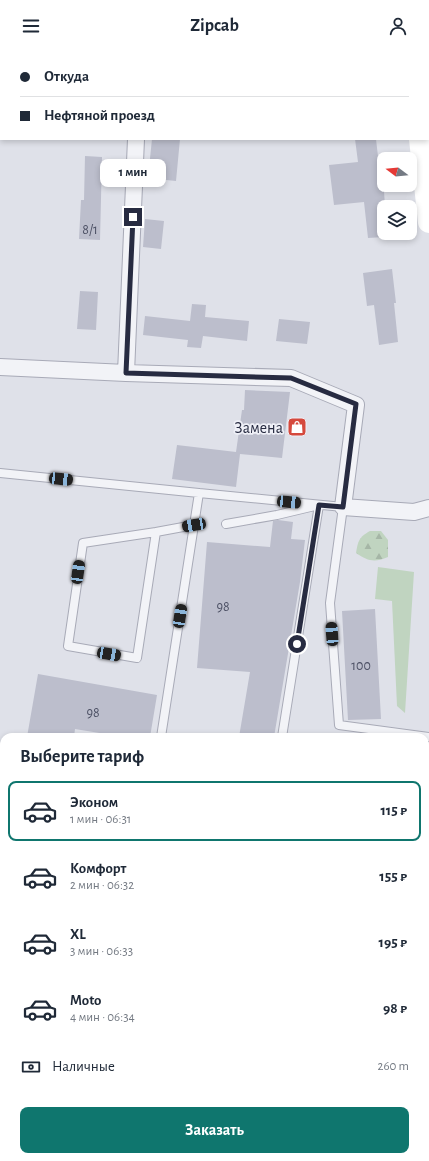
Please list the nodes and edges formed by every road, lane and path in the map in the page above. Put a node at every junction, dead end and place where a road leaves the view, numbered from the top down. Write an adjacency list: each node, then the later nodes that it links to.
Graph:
1 (136, 140): 5 (street)
2 (420, 140): 3 (street)
3 (429, 222)
4 (0, 367): 5 (street)
5 (126, 373): 9 (street)
6 (0, 473): 7 (lane)
7 (199, 493): 8 (lane); 12 (lane)
8 (319, 505): 9 (lane); 11 (lane); 15 (lane)
9 (343, 507): 10 (street); 16 (lane)
10 (429, 508)
11 (226, 524)
12 (194, 525): 13 (lane); 14 (lane)
13 (156, 532): 13 (lane)
14 (162, 733)
15 (283, 733)
16 (399, 733)

